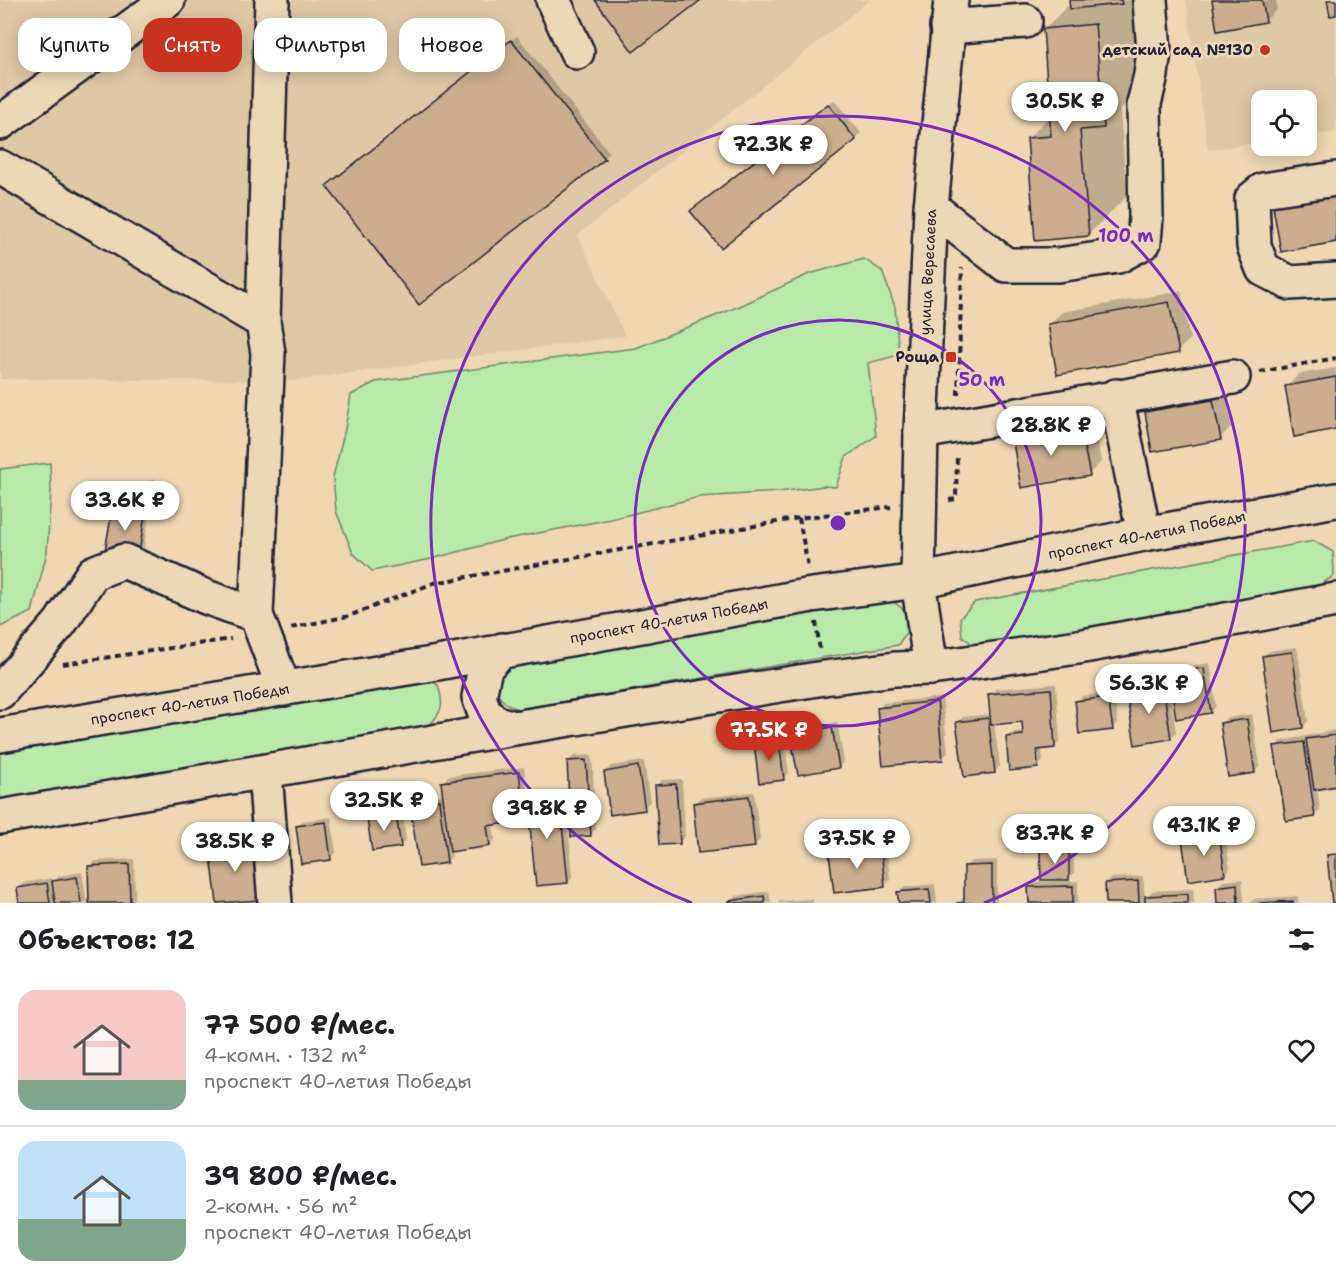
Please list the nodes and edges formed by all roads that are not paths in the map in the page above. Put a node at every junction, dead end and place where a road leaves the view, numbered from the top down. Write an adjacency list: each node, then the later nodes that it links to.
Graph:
1 (168, 0): 8 (main road)
2 (272, 0): 13 (main road)
3 (553, 0): 7 (main road)
4 (1150, 0): 11 (main road)
5 (949, 14): 6 (main road); 11 (main road, улица Вересаева)
6 (1025, 21)
7 (577, 52)
8 (0, 123)
9 (0, 167): 13 (main road)
10 (1336, 179): 12 (main road)
11 (931, 207): 16 (main road, улица Вересаева)
12 (1336, 280)
13 (262, 322): 21 (main road)
14 (1233, 377): 15 (main road)
15 (1116, 396): 16 (main road); 18 (main road)
16 (921, 432): 19 (main road, улица Вересаева)
17 (1332, 506): 18 (main road, проспект 40-летия Победы)
18 (1144, 534): 19 (main road, проспект 40-летия Победы)
19 (918, 581): 22 (main road, проспект 40-летия Победы); 24 (main road, улица Вересаева)
20 (1336, 600): 24 (main road)
21 (260, 624): 25 (main road); 26 (main road)
22 (502, 650): 23 (main road, проспект 40-летия Победы); 27 (main road)
23 (432, 664): 26 (main road, проспект 40-летия Победы); 29 (main road)
24 (931, 668): 27 (main road)
25 (9, 682)
26 (284, 689): 28 (main road, проспект 40-летия Победы)
27 (514, 728): 29 (main road)
28 (0, 735)
29 (447, 740): 30 (main road)
30 (265, 772): 31 (main road); 32 (main road)
31 (0, 817)
32 (275, 903)

